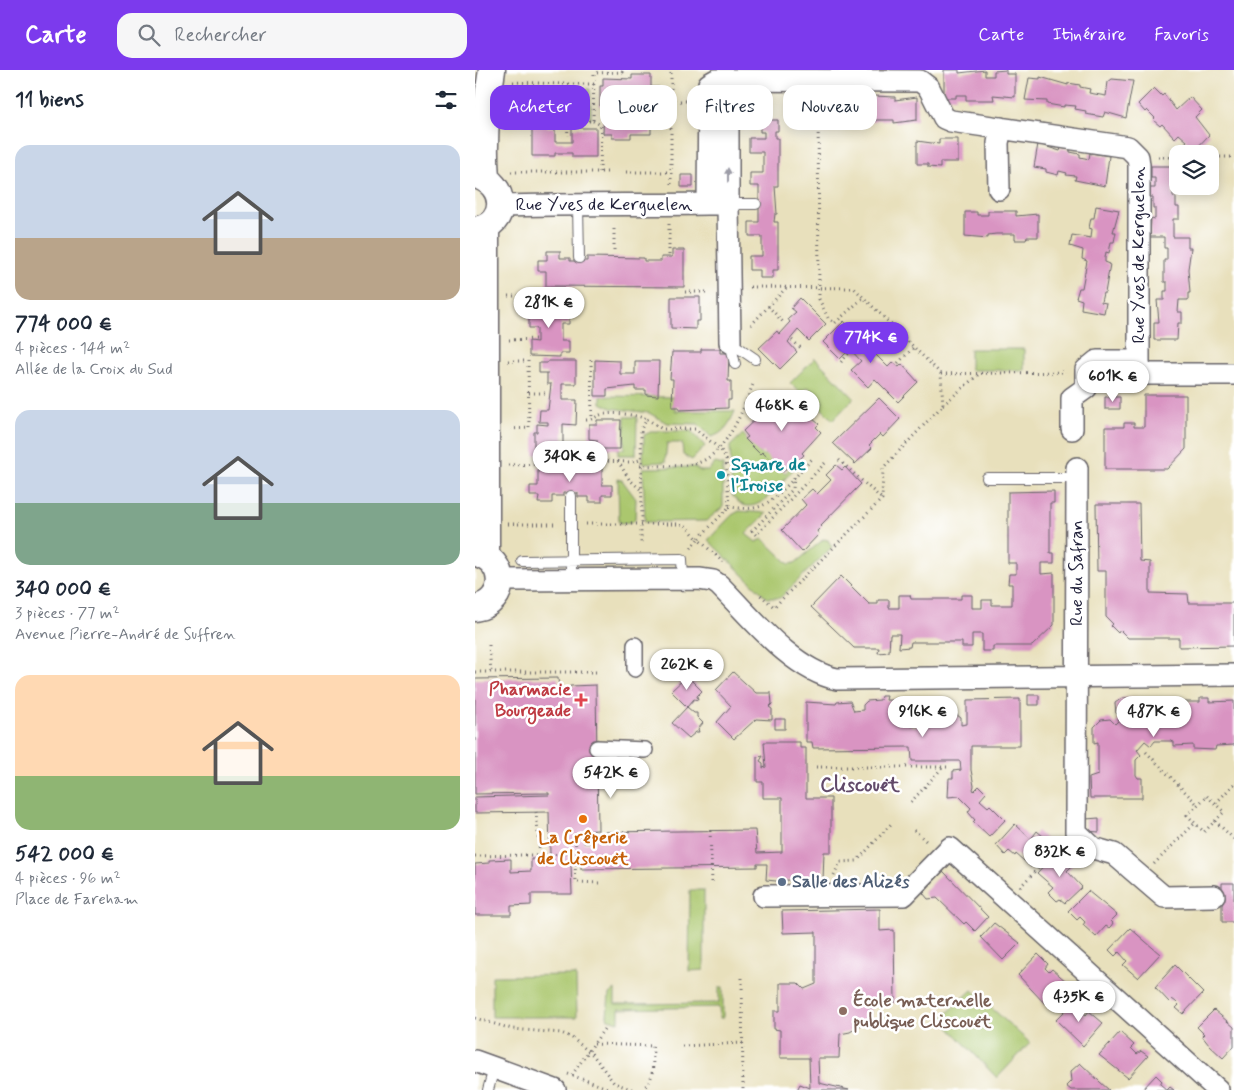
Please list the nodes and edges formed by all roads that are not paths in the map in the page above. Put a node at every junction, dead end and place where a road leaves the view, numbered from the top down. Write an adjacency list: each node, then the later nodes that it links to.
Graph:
1 (506, 76): 4 (street)
2 (732, 76): 3 (street, Rue Yves de Kerguelen); 6 (street, Rue Yves de Kerguelen)
3 (1001, 128): 5 (street); 14 (street, Rue Yves de Kerguelen)
4 (489, 175): 8 (street)
5 (999, 189)
6 (718, 204): 7 (lane); 9 (street, Rue Yves de Kerguelen); 12 (street)
7 (756, 204)
8 (501, 206): 9 (street, Rue Yves de Kerguelen); 10 (street)
9 (578, 215): 11 (lane)
10 (480, 229): 21 (street)
11 (579, 258)
12 (739, 335): 13 (lane); 15 (lane)
13 (755, 358)
14 (1139, 361): 16 (street, Rue Yves de Kerguelen); 17 (street)
15 (735, 364)
16 (1234, 374)
17 (1073, 430)
18 (1077, 473): 19 (lane); 29 (street, Rue du Safran)
19 (987, 478)
20 (571, 496): 23 (lane)
21 (480, 555): 24 (street)
22 (522, 561): 23 (lane)
23 (571, 570): 24 (street); 29 (street)
24 (501, 580): 25 (street)
25 (475, 608)
26 (635, 645): 27 (street)
27 (635, 669)
28 (1234, 675): 29 (street)
29 (1077, 677): 33 (street, Rue du Safran)
30 (597, 748): 31 (street)
31 (645, 750)
32 (764, 896): 38 (street)
33 (1214, 896)
34 (485, 1065): 36 (lane); 37 (street)
35 (1234, 1087): 39 (street)
36 (488, 1090)
37 (555, 1090)
38 (1218, 1090)
39 (1231, 1090)

